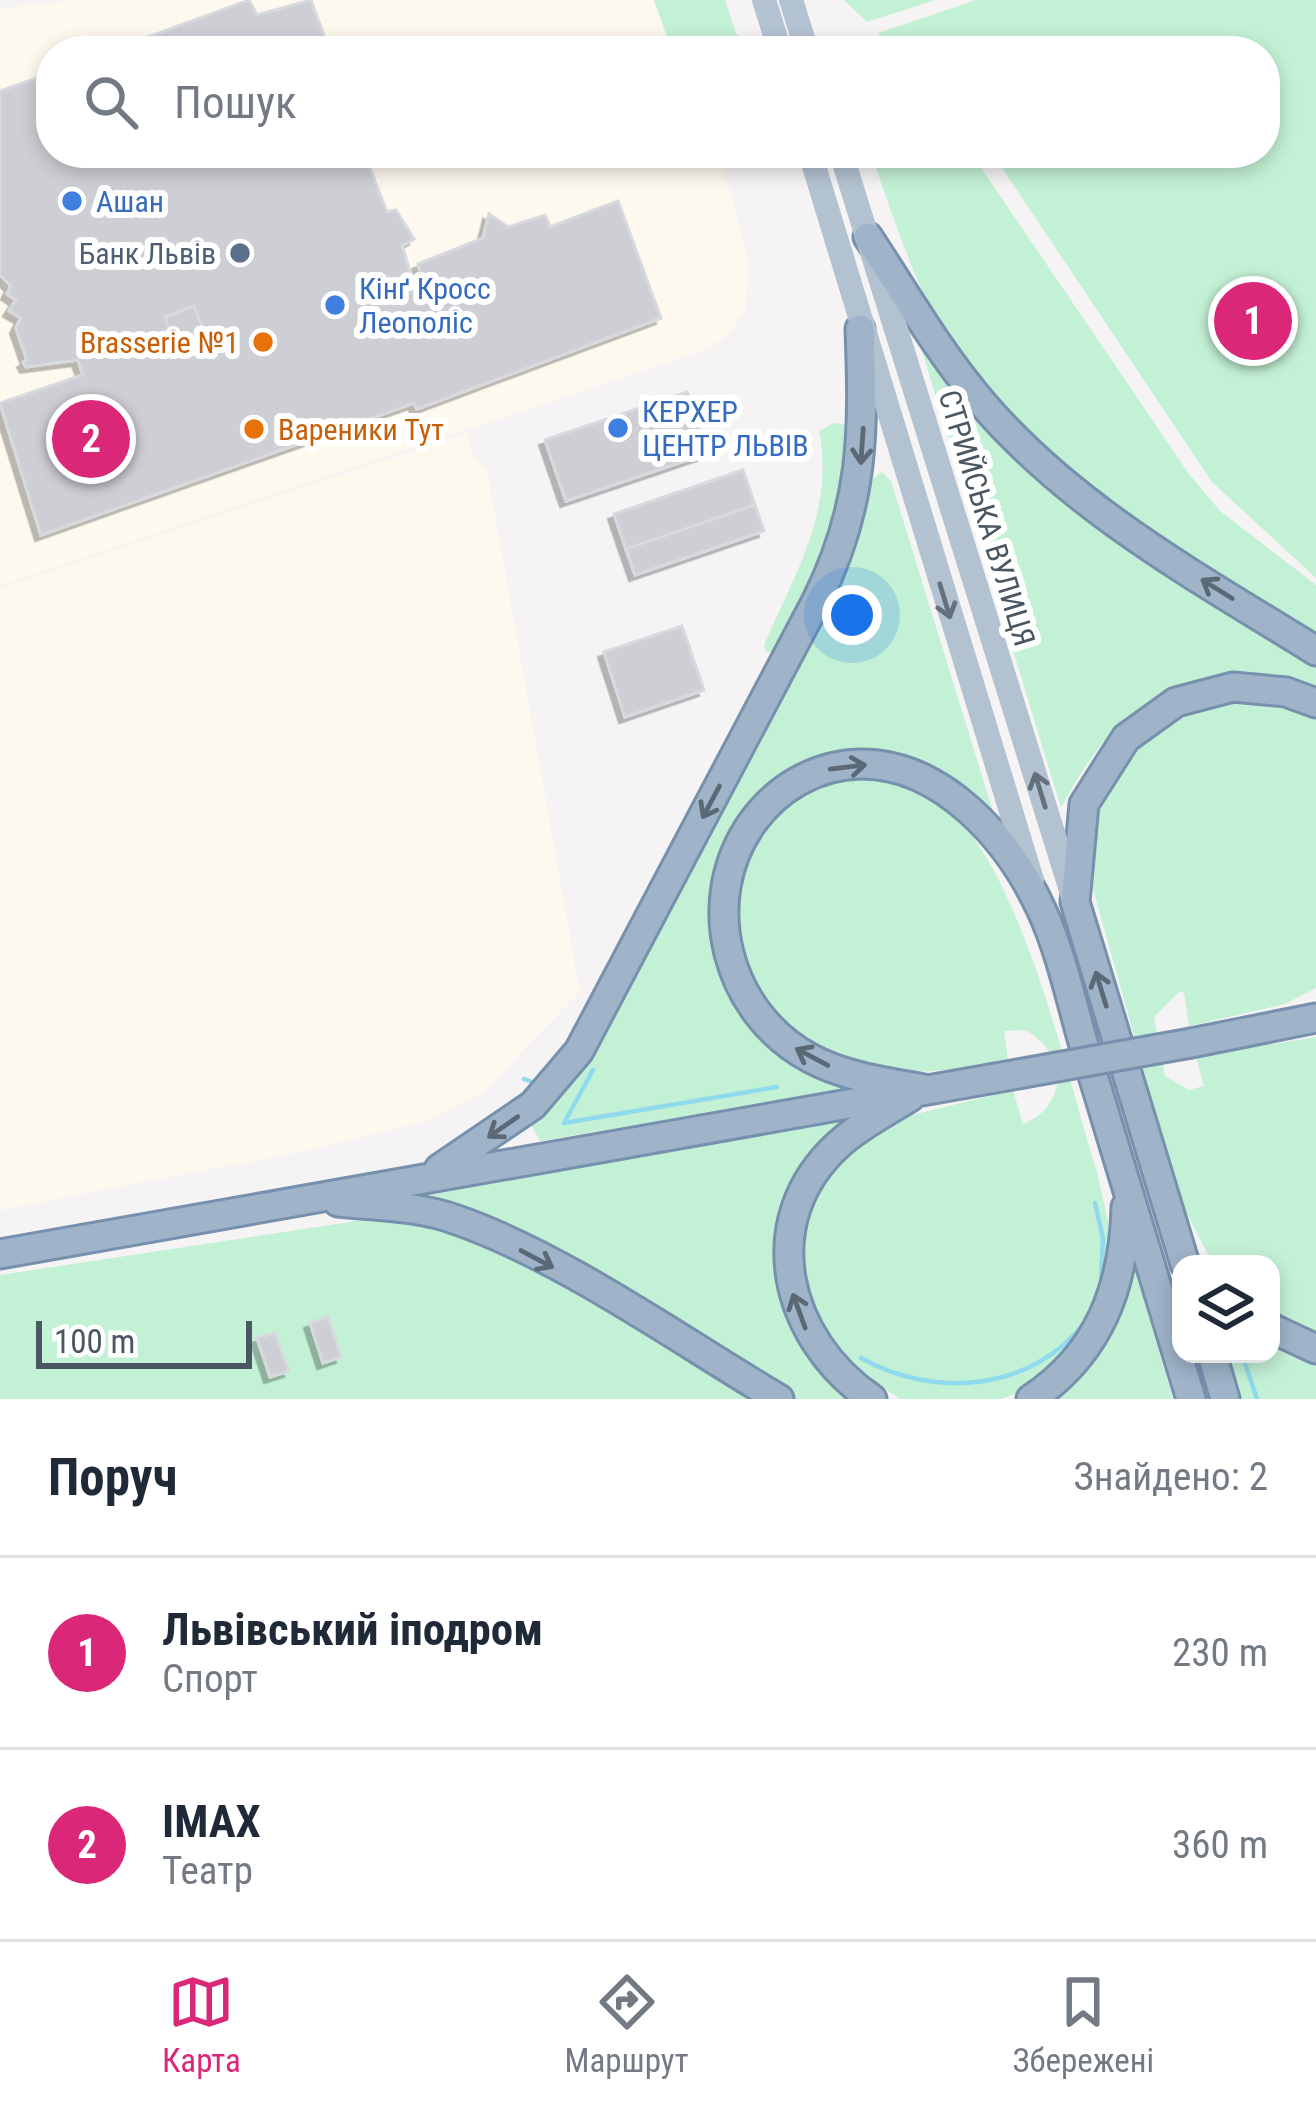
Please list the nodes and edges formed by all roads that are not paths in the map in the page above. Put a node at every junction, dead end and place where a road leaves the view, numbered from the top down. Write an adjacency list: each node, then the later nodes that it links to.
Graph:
1 (764, 0): 3 (main road)
2 (791, 0): 4 (main road)
3 (775, 36)
4 (802, 36)
5 (814, 168): 8 (main road)
6 (846, 168): 7 (main road, СТРИЙСЬКА ВУЛИЦЯ)
7 (868, 237): 9 (highway, one-way to 7); 11 (main road, СТРИЙСЬКА ВУЛИЦЯ, one-way to 7)
8 (860, 329): 12 (main road, one-way to 12); 16 (highway, one-way to 16)
9 (1316, 651)
10 (1316, 703): 11 (highway)
11 (1075, 902): 17 (highway, one-way to 11)
12 (1042, 911): 15 (highway, one-way to 12); 18 (highway)
13 (1316, 1001): 14 (highway)
14 (1307, 1022): 15 (highway, bridge)
15 (924, 1089): 16 (highway); 27 (highway, one-way to 15)
16 (425, 1178): 19 (highway)
17 (1160, 1181): 21 (highway); 22 (highway)
18 (1126, 1185): 28 (highway); 29 (highway)
19 (304, 1199): 20 (highway); 26 (highway, one-way to 26)
20 (0, 1254)
21 (1182, 1255)
22 (1199, 1255)
23 (1280, 1332): 24 (highway)
24 (1316, 1348)
25 (1215, 1363): 30 (highway)
26 (779, 1399)
27 (872, 1399)
28 (1030, 1399)
29 (1191, 1399)
30 (1225, 1399)

